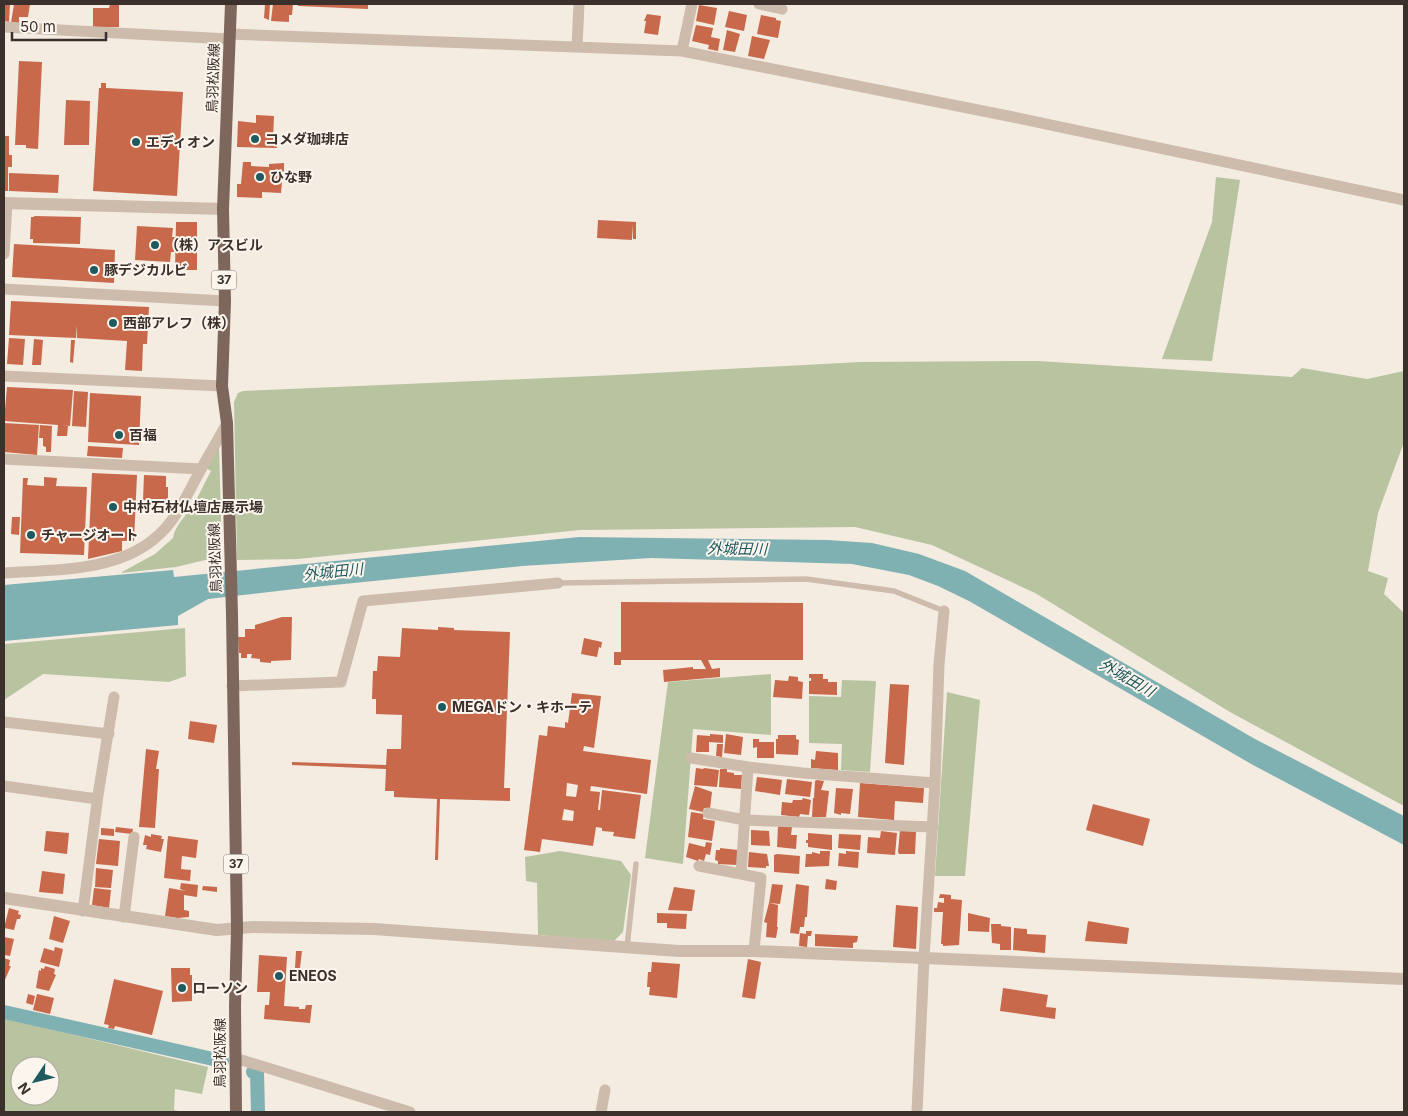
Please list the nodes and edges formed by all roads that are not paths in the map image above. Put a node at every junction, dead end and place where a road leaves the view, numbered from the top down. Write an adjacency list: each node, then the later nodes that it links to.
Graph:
1 (231, 4): 7 (main road, 鳥羽松阪線 / 37)
2 (579, 4): 8 (street)
3 (692, 4): 9 (street)
4 (759, 4): 5 (street)
5 (782, 9)
6 (4, 27): 7 (street)
7 (229, 36): 8 (street); 12 (main road, 鳥羽松阪線 / 37)
8 (577, 47): 9 (street)
9 (682, 51): 10 (street)
10 (1404, 200)
11 (5, 203): 12 (street); 13 (street)
12 (223, 209): 15 (main road, 鳥羽松阪線 / 37)
13 (4, 254)
14 (4, 289): 15 (street)
15 (224, 301): 17 (main road, 鳥羽松阪線 / 37)
16 (4, 376): 17 (street)
17 (222, 386): 18 (main road, 鳥羽松阪線 / 37)
18 (228, 423): 20 (street); 24 (main road, 鳥羽松阪線 / 37)
19 (4, 459): 20 (street)
20 (201, 469): 21 (street)
21 (4, 573)
22 (558, 583): 23 (lane); 24 (street)
23 (944, 611): 30 (street)
24 (232, 686): 43 (main road, 鳥羽松阪線 / 37)
25 (114, 697): 27 (street)
26 (4, 722): 27 (street)
27 (109, 734): 32 (street)
28 (691, 758): 29 (street)
29 (748, 767): 30 (street); 34 (street)
30 (936, 783): 35 (street)
31 (4, 786): 32 (street)
32 (97, 799): 41 (street)
33 (708, 813): 34 (street)
34 (745, 820): 35 (street); 39 (street)
35 (933, 827): 46 (street)
36 (134, 837): 42 (street)
37 (636, 864): 44 (lane)
38 (699, 866): 39 (street)
39 (741, 874): 45 (street)
40 (4, 898): 41 (street)
41 (83, 911): 42 (street)
42 (124, 917): 43 (street)
43 (237, 929): 44 (street); 48 (main road, 鳥羽松阪線 / 37)
44 (627, 947): 45 (street)
45 (754, 951): 46 (street)
46 (924, 958): 47 (street); 53 (street)
47 (1404, 979)
48 (235, 1058): 50 (main road, 鳥羽松阪線 / 37); 51 (street)
49 (605, 1090): 52 (street)
50 (236, 1112)
51 (410, 1112)
52 (601, 1112)
53 (918, 1112)

